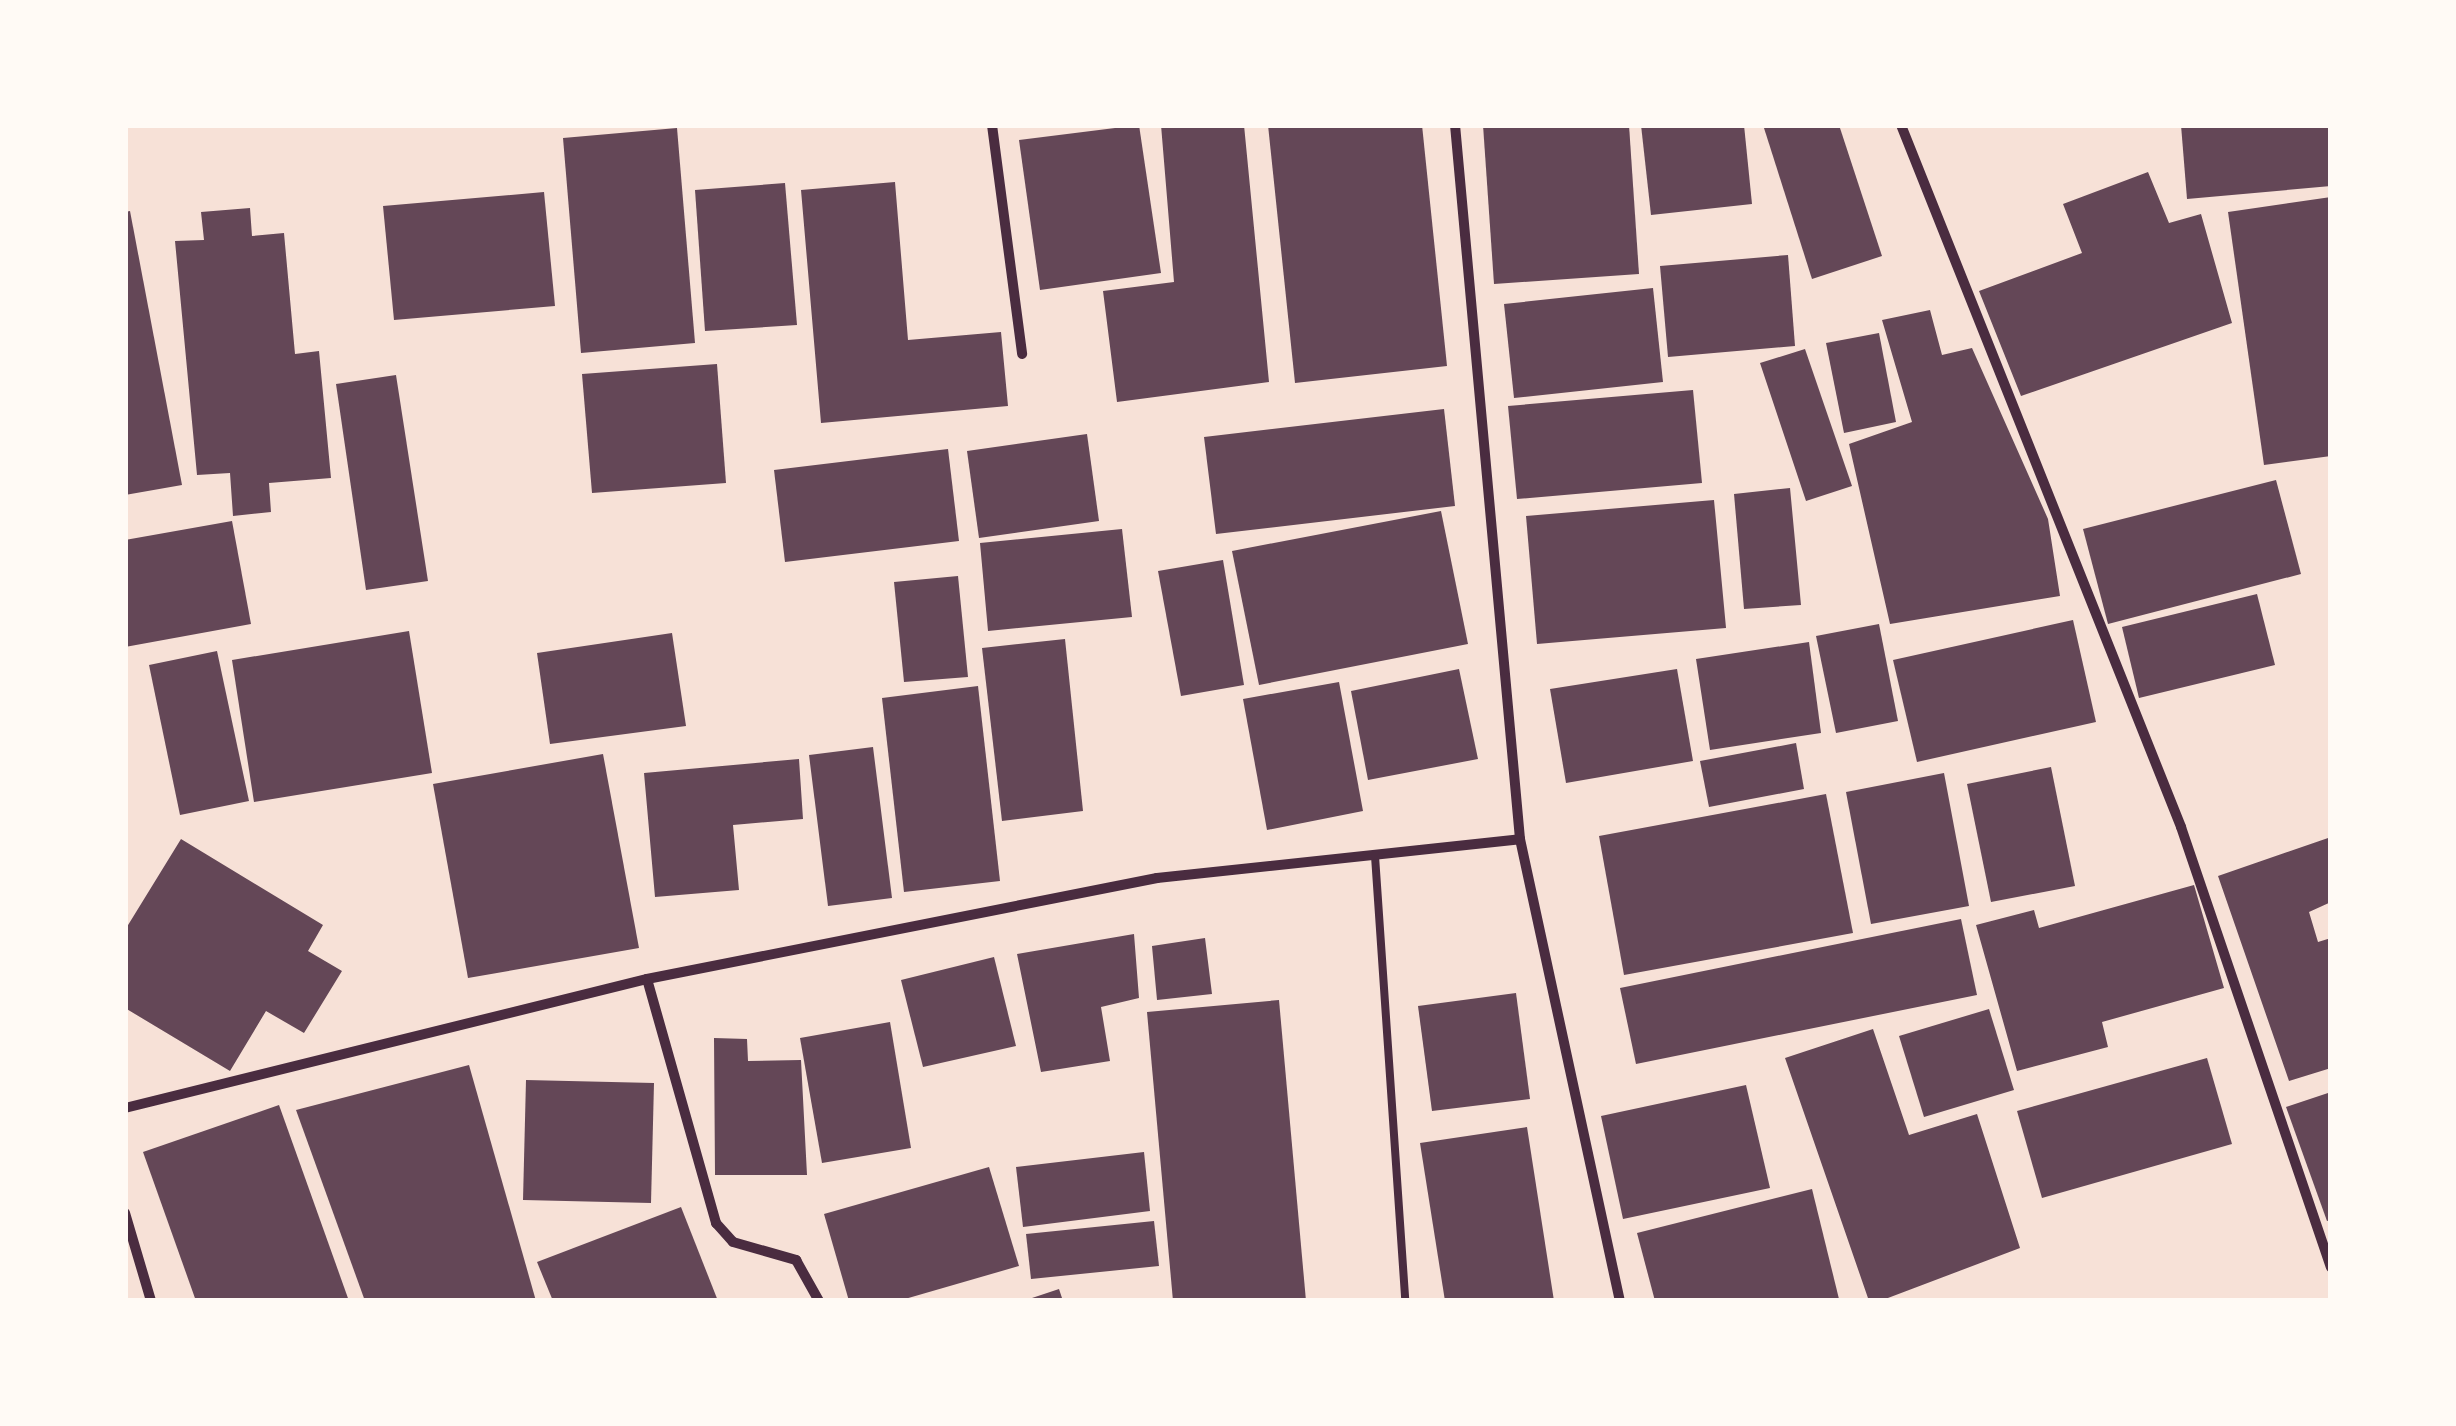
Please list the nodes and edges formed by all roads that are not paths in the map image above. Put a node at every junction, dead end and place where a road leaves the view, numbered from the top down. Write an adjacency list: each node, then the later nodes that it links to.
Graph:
1 (992, 125): 4 (street)
2 (1455, 125): 5 (street)
3 (1902, 125): 10 (street)
4 (1022, 354)
5 (1520, 839): 6 (street); 14 (street)
6 (1375, 856): 7 (street); 13 (lane)
7 (647, 980): 8 (street); 12 (street)
8 (125, 1108)
9 (125, 1214): 11 (street)
10 (2331, 1268)
11 (150, 1301)
12 (820, 1301)
13 (1405, 1301)
14 (1620, 1301)

